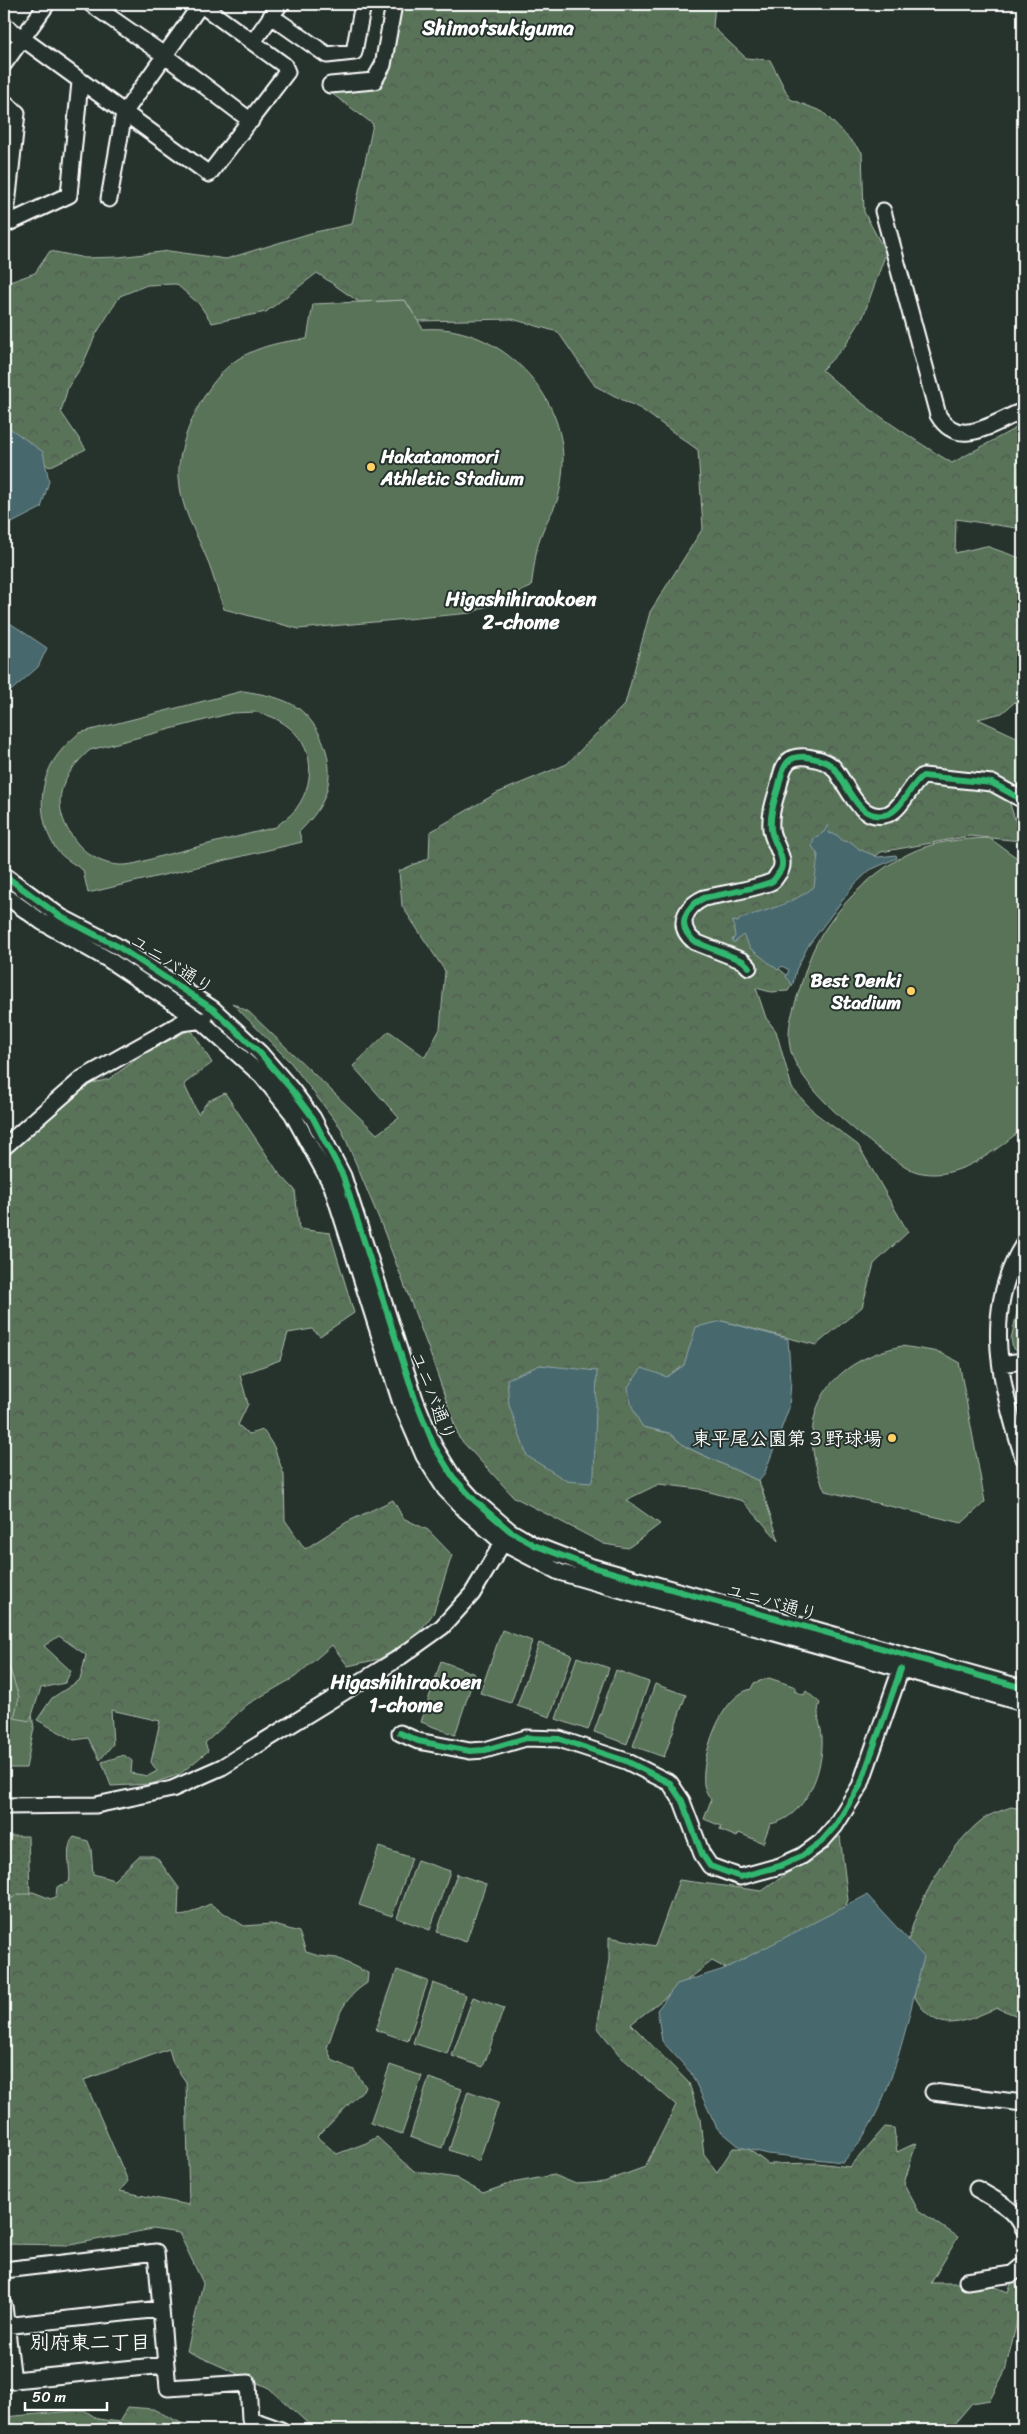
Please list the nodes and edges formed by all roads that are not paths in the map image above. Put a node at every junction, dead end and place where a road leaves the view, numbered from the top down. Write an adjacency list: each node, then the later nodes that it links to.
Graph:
1 (47, 4): 8 (street)
2 (91, 4): 10 (street)
3 (200, 4): 9 (street); 10 (street)
4 (363, 4): 6 (street)
5 (394, 4): 13 (street)
6 (276, 10): 9 (street)
7 (4, 25): 8 (street)
8 (23, 38): 11 (street); 12 (street)
9 (253, 42): 16 (street)
10 (164, 55): 15 (street); 16 (street)
11 (4, 64)
12 (80, 82): 15 (street); 20 (street)
13 (330, 85)
14 (4, 102): 17 (street)
15 (124, 113): 16 (street); 18 (street)
16 (251, 121)
17 (8, 162): 20 (street)
18 (109, 199)
19 (883, 211): 21 (street)
20 (4, 225)
21 (1023, 411)
22 (1023, 800): 25 (street)
23 (4, 875): 26 (street, ユニバ通り)
24 (4, 895): 27 (street, ユニバ通り)
25 (750, 967)
26 (213, 1010): 27 (street); 33 (street, ユニバ通り)
27 (202, 1022): 28 (street); 33 (street, ユニバ通り)
28 (4, 1147)
29 (1023, 1245): 31 (street)
30 (1023, 1361): 31 (street)
31 (1000, 1364): 32 (street)
32 (1023, 1456)
33 (507, 1537): 34 (street, ユニバ通り); 35 (street, ユニバ通り); 38 (street)
34 (901, 1668): 36 (street, ユニバ通り); 37 (street)
35 (1023, 1688)
36 (1023, 1702)
37 (400, 1733)
38 (4, 1806)
39 (933, 2092): 40 (street)
40 (1023, 2103)
41 (977, 2189): 42 (street)
42 (1023, 2228)
43 (1023, 2265): 45 (street)
44 (4, 2270): 47 (street)
45 (967, 2281)
46 (4, 2306): 48 (street)
47 (160, 2309): 48 (street); 49 (street)
48 (5, 2326): 50 (street)
49 (165, 2365): 50 (street); 51 (street)
50 (8, 2381)
51 (281, 2430)

